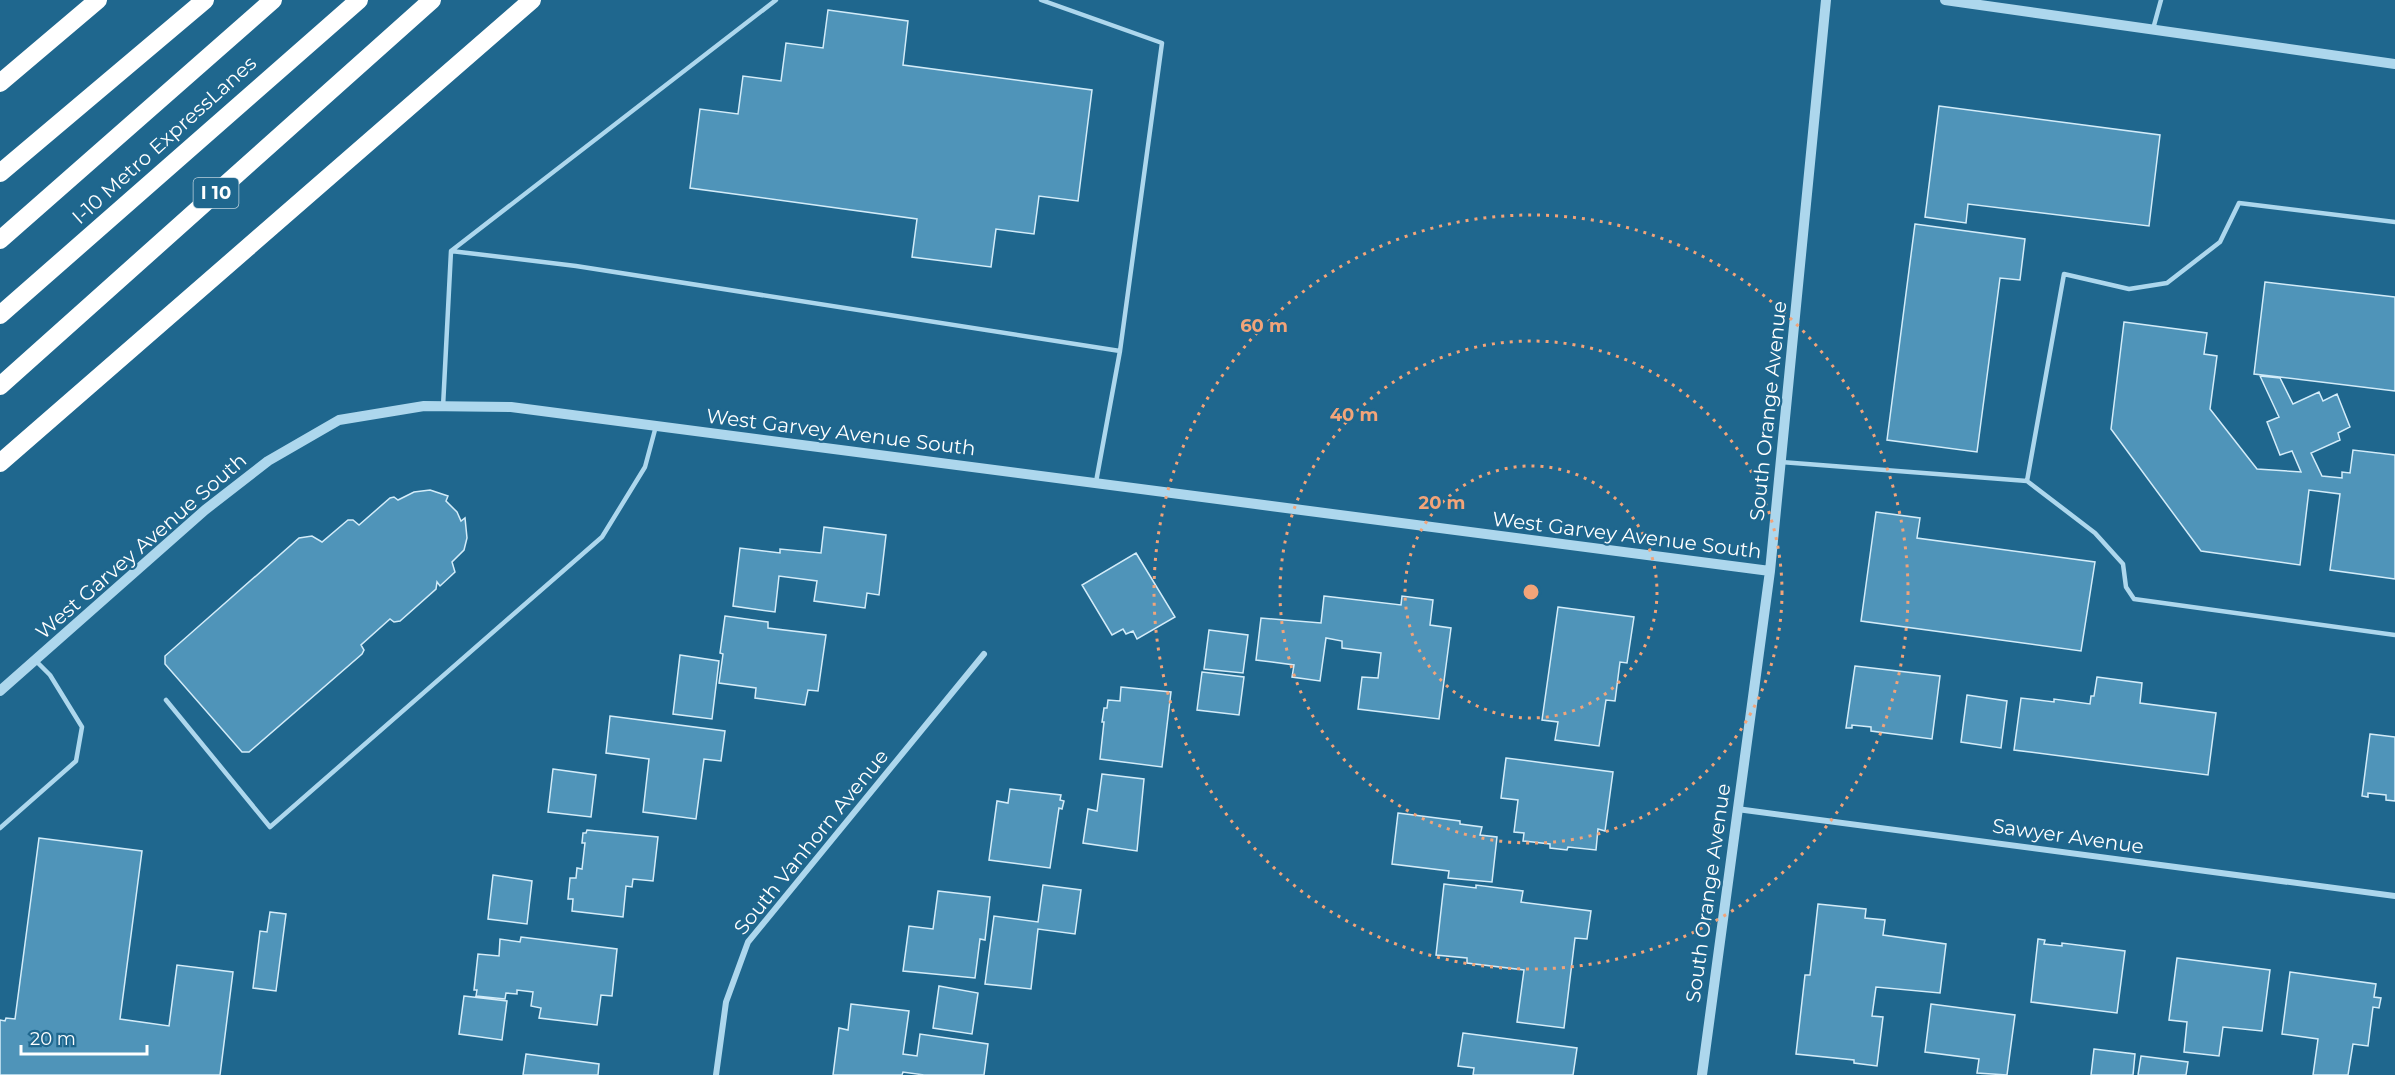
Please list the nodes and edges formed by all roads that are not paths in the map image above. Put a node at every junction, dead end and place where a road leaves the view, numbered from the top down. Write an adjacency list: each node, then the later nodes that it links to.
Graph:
1 (98, 0): 14 (highway)
2 (205, 0): 15 (highway)
3 (273, 0): 17 (highway, I-10 Metro ExpressLanes)
4 (360, 0): 19 (highway, I-10 Metro ExpressLanes)
5 (432, 0): 21 (highway, I 10)
6 (532, 0): 25 (highway)
7 (776, 0): 18 (lane)
8 (1041, 0): 20 (lane)
9 (1826, 0): 24 (street, South Orange Avenue)
10 (1945, 0): 12 (street)
11 (2161, 0): 12 (lane)
12 (2153, 30): 13 (street)
13 (2395, 64)
14 (0, 82)
15 (0, 173)
16 (2395, 222): 26 (lane)
17 (0, 240)
18 (451, 251): 20 (lane); 22 (lane)
19 (0, 315)
20 (1120, 351): 27 (lane)
21 (0, 386)
22 (443, 407): 23 (street, West Garvey Avenue South); 31 (street, West Garvey Avenue South)
23 (656, 426): 27 (street, West Garvey Avenue South); 33 (lane)
24 (1781, 462): 26 (lane); 28 (street, South Orange Avenue)
25 (0, 463)
26 (2027, 482): 29 (lane)
27 (1096, 484): 28 (street, West Garvey Avenue South)
28 (1770, 571): 34 (street, South Orange Avenue)
29 (2395, 635)
30 (984, 654): 37 (street, South Vanhorn Avenue)
31 (35, 660): 32 (street, West Garvey Avenue South); 35 (lane)
32 (0, 691)
33 (166, 700)
34 (1737, 809): 36 (street, Sawyer Avenue); 38 (street, South Orange Avenue)
35 (0, 828)
36 (2395, 896)
37 (716, 1075)
38 (1702, 1075)

